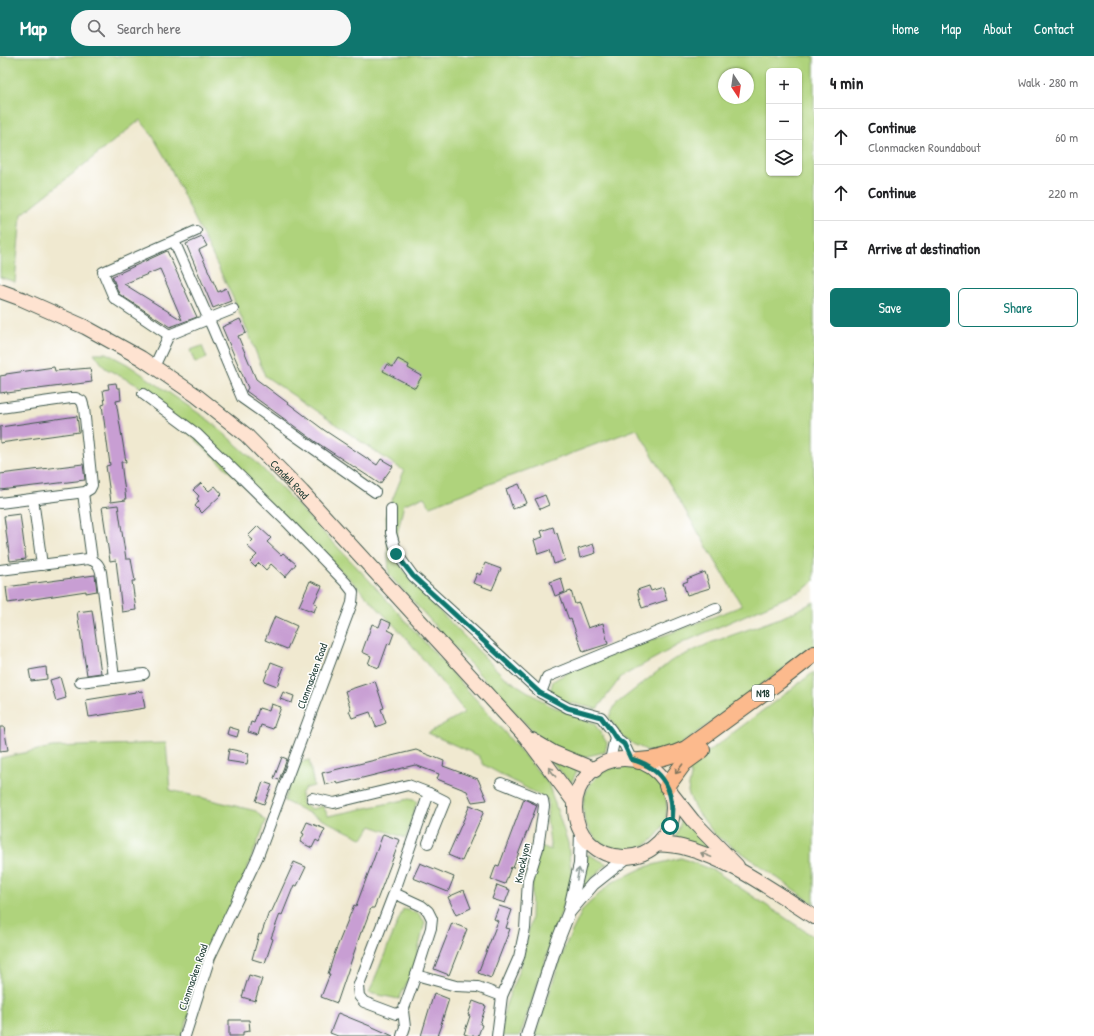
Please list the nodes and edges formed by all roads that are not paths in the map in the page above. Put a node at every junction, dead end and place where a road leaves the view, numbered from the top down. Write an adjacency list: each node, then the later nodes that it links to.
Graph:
1 (196, 231): 2 (street)
2 (174, 241): 5 (street); 6 (street)
3 (0, 291): 7 (main road, Condell Road)
4 (233, 309): 5 (street)
5 (209, 319): 6 (street); 10 (street)
6 (169, 335): 7 (street)
7 (154, 367): 25 (main road, Condell Road)
8 (143, 394): 46 (street, Clonmacken Road)
9 (0, 408): 11 (street)
10 (375, 492)
11 (83, 493): 12 (street); 15 (street)
12 (33, 499): 13 (street); 16 (street)
13 (0, 503)
14 (391, 508): 24 (street)
15 (92, 560): 16 (street); 22 (street)
16 (42, 565): 17 (street)
17 (0, 570)
18 (716, 608): 24 (street)
19 (814, 654): 27 (highway, N18)
20 (814, 666): 31 (highway, N18, one-way to 31)
21 (144, 674): 22 (street)
22 (114, 678): 23 (street)
23 (80, 682)
24 (540, 693): 26 (street)
25 (526, 737): 29 (main road); 34 (main road, one-way to 25)
26 (615, 737): 27 (street); 28 (street)
27 (635, 760): 28 (main road); 31 (main road)
28 (610, 761): 29 (main road)
29 (595, 770): 34 (main road)
30 (501, 782): 44 (street, Knocklyon)
31 (669, 789): 37 (main road); 39 (main road)
32 (429, 793): 33 (street); 36 (street); 40 (street)
33 (312, 798)
34 (575, 803): 35 (main road)
35 (581, 832): 38 (main road); 41 (street, one-way to 35)
36 (428, 843)
37 (657, 844): 38 (main road); 39 (main road, one-way to 37)
38 (627, 857): 41 (street)
39 (741, 870): 42 (main road)
40 (394, 893): 43 (street); 45 (street)
41 (569, 912): 49 (street)
42 (814, 917)
43 (416, 975): 44 (street); 45 (street)
44 (502, 996): 48 (street, Knocklyon)
45 (402, 1011): 47 (street)
46 (185, 1036)
47 (402, 1036)
48 (497, 1036)
49 (527, 1036)

